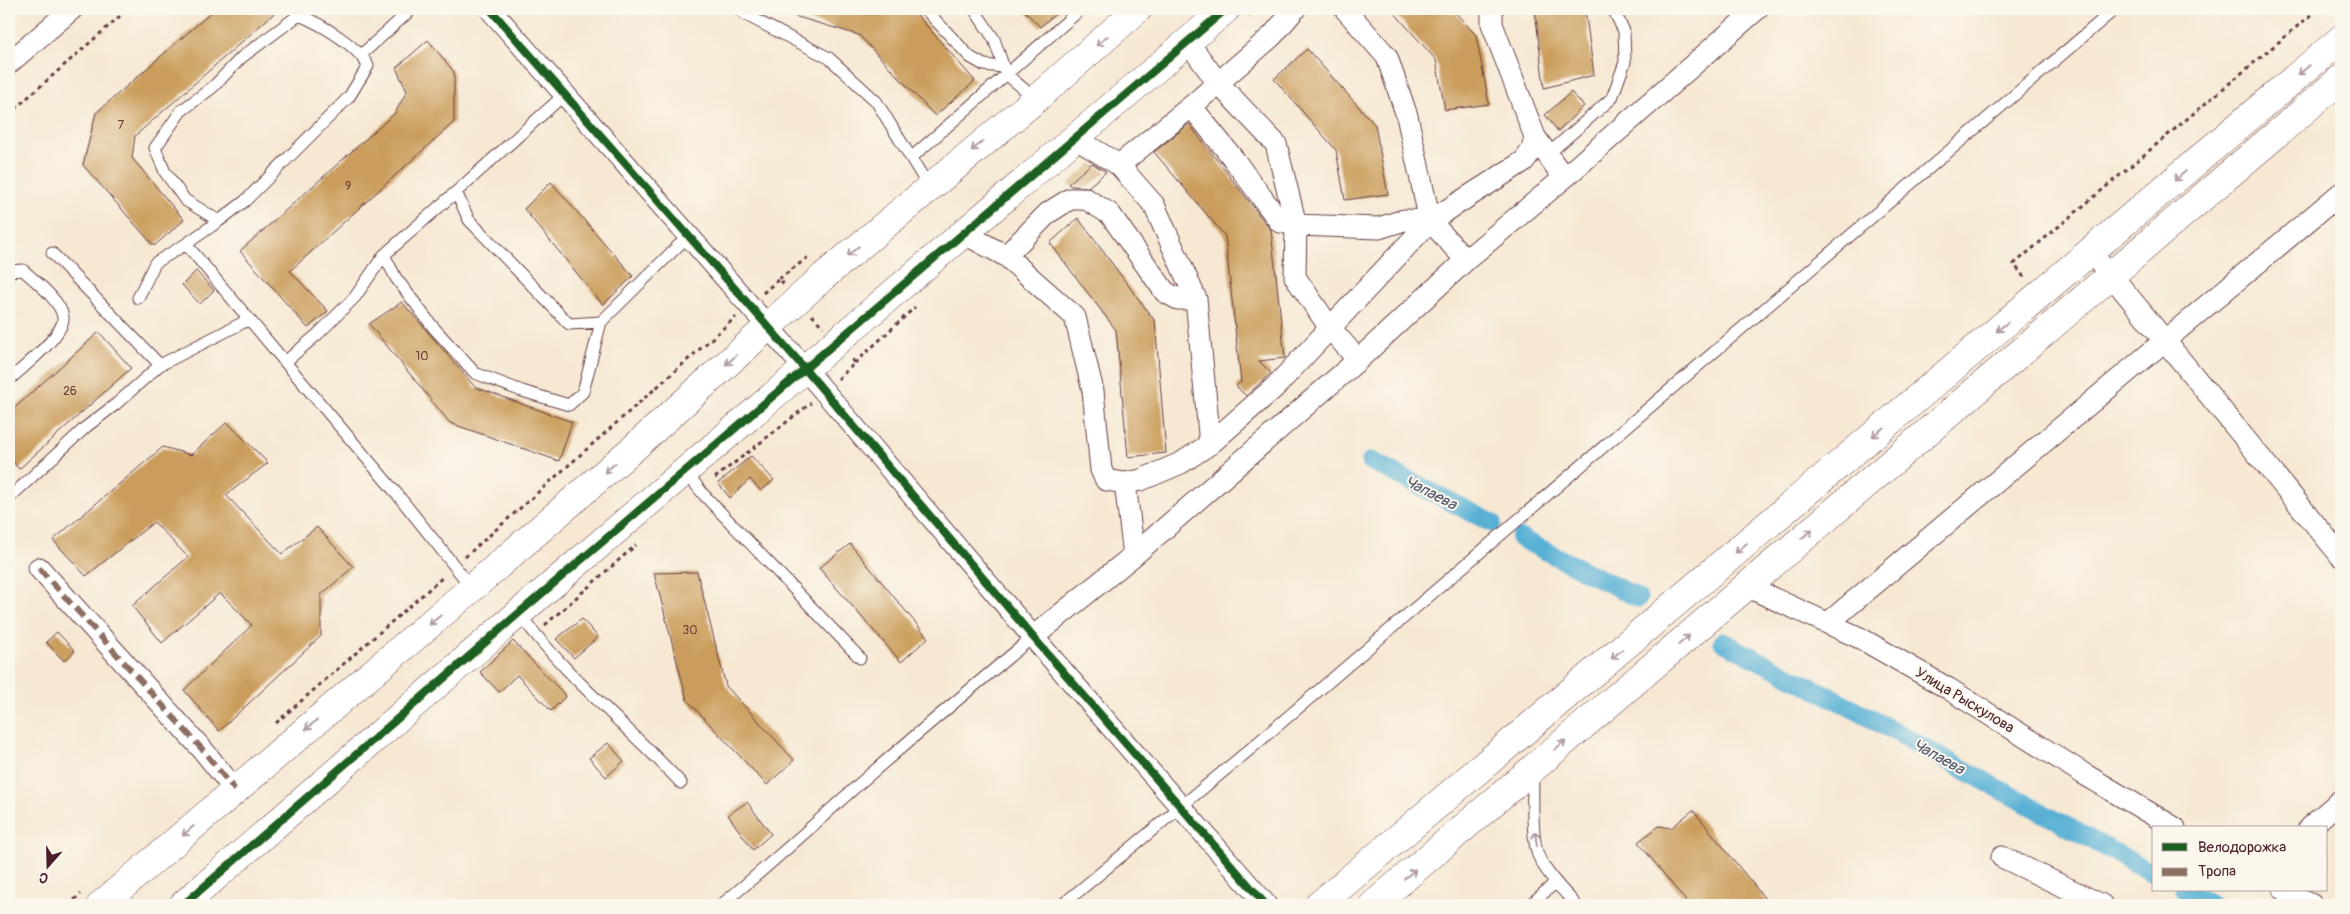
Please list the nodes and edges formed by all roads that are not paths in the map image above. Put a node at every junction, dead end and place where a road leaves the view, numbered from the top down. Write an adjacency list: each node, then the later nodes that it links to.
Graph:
1 (72, 9): 19 (street)
2 (412, 9): 18 (lane)
3 (490, 9): 23 (street)
4 (739, 9): 29 (lane)
5 (925, 9): 20 (lane)
6 (974, 9): 20 (lane)
7 (1081, 9): 20 (lane)
8 (1138, 9): 24 (street, one-way to 24)
9 (1226, 9): 17 (street)
10 (1295, 9): 22 (street)
11 (1345, 9): 35 (street)
12 (1492, 9): 26 (street)
13 (1613, 9): 28 (lane)
14 (1757, 9): 31 (street)
15 (2115, 9): 77 (lane)
16 (2341, 39): 42 (street, one-way to 42)
17 (1188, 42): 22 (street); 27 (street)
18 (362, 54): 36 (lane); 36 (lane)
19 (9, 63)
20 (1004, 70): 24 (lane); 29 (lane)
21 (2341, 79): 47 (street)
22 (1218, 83): 25 (street); 37 (street)
23 (564, 95): 33 (lane); 39 (street)
24 (1036, 99): 32 (street, one-way to 32)
25 (1194, 104): 30 (street); 37 (street)
26 (1535, 137): 28 (street); 35 (street)
27 (1076, 138): 30 (street); 38 (street)
28 (1547, 155): 31 (street)
29 (911, 158): 32 (lane)
30 (1119, 165): 49 (street)
31 (1564, 178): 45 (street)
32 (929, 187): 52 (street, one-way to 52)
33 (456, 192): 43 (lane); 51 (lane)
34 (2341, 193): 54 (street)
35 (1430, 220): 37 (street); 45 (street); 53 (street)
36 (219, 221): 40 (lane)
37 (1296, 225): 53 (street)
38 (963, 233): 44 (street); 58 (street)
39 (688, 236): 51 (lane); 52 (street)
40 (186, 244): 48 (lane); 50 (lane)
41 (52, 253): 57 (lane)
42 (2090, 253): 47 (street); 88 (street, one-way to 88)
43 (384, 255): 51 (lane); 56 (lane)
44 (1006, 256): 49 (street); 62 (street)
45 (1466, 260): 55 (street)
46 (9, 271): 59 (lane)
47 (2111, 275): 54 (street); 67 (street, one-way to 47)
48 (138, 298)
49 (1196, 299): 60 (street)
50 (248, 320): 56 (lane); 57 (lane)
51 (601, 322)
52 (768, 328): 58 (street); 68 (street, one-way to 68)
53 (1330, 328): 55 (street); 60 (street)
54 (2164, 340): 65 (street); 69 (street)
55 (1358, 360): 64 (street)
56 (285, 362): 68 (lane)
57 (160, 365): 63 (lane)
58 (806, 370): 61 (street); 71 (street)
59 (9, 380)
60 (1210, 444): 62 (street)
61 (693, 480): 70 (street); 72 (lane)
62 (1125, 483): 64 (street)
63 (9, 498)
64 (1134, 555): 71 (street)
65 (2341, 556)
66 (39, 568): 75 (street)
67 (1746, 586): 69 (street, Улица Рыскулова); 73 (street, one-way to 67)
68 (472, 588): 75 (street, one-way to 75)
69 (1828, 623): 78 (street, Улица Рыскулова)
70 (527, 624): 74 (lane); 84 (street)
71 (1033, 638): 77 (street); 85 (lane)
72 (860, 658)
73 (1533, 769): 81 (lane, one-way to 73); 89 (street, one-way to 73)
74 (680, 783)
75 (235, 790): 83 (street, one-way to 83)
76 (2341, 800): 79 (street)
77 (1181, 807): 86 (lane); 87 (street)
78 (2173, 826)
79 (2311, 826)
80 (2002, 857): 92 (street)
81 (1555, 883): 90 (lane); 91 (lane)
82 (2288, 892): 93 (street)
83 (92, 899)
84 (183, 905)
85 (722, 905)
86 (1062, 905)
87 (1266, 905)
88 (1319, 905)
89 (1373, 905)
90 (1530, 905)
91 (1576, 905)
92 (2102, 905)
93 (2312, 905)

